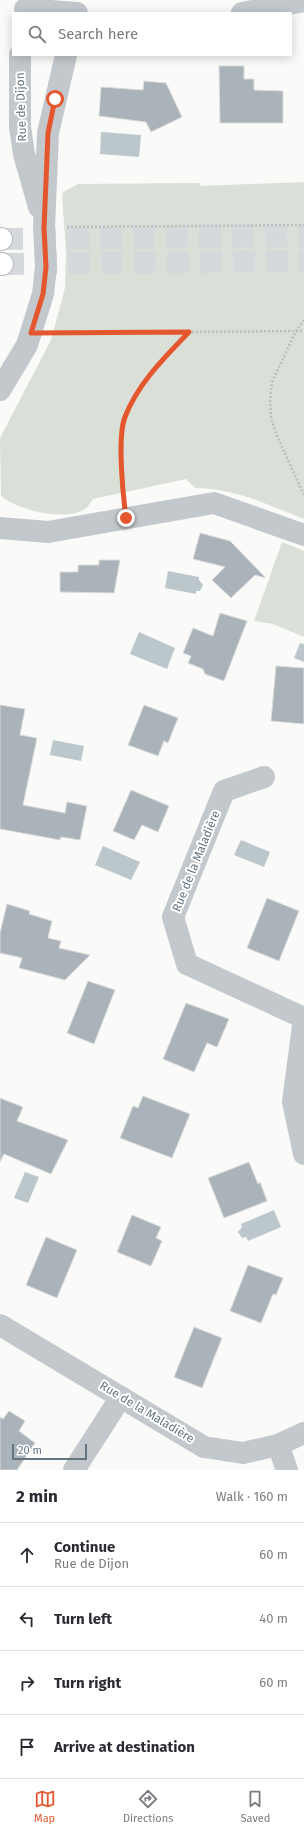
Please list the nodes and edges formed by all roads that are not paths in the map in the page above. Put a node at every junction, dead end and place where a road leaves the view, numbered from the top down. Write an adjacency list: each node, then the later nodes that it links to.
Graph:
1 (304, 1): 4 (street)
2 (25, 7): 3 (street)
3 (73, 10)
4 (247, 12)
5 (20, 56): 7 (street, Rue de Dijon)
6 (66, 56): 7 (street, Rue de Dijon)
7 (44, 228): 8 (street, Rue de Dijon)
8 (0, 390)
9 (0, 528): 10 (street)
10 (304, 535)
11 (264, 777): 12 (street, Rue de la Maladière)
12 (304, 1018): 13 (street, Rue de la Maladière)
13 (304, 1154)
14 (0, 1325): 15 (street, Rue de la Maladière)
15 (121, 1396): 17 (street, Rue de la Maladière); 18 (street)
16 (304, 1433): 17 (street, Rue de la Maladière)
17 (278, 1445): 19 (street)
18 (74, 1470)
19 (287, 1470)

